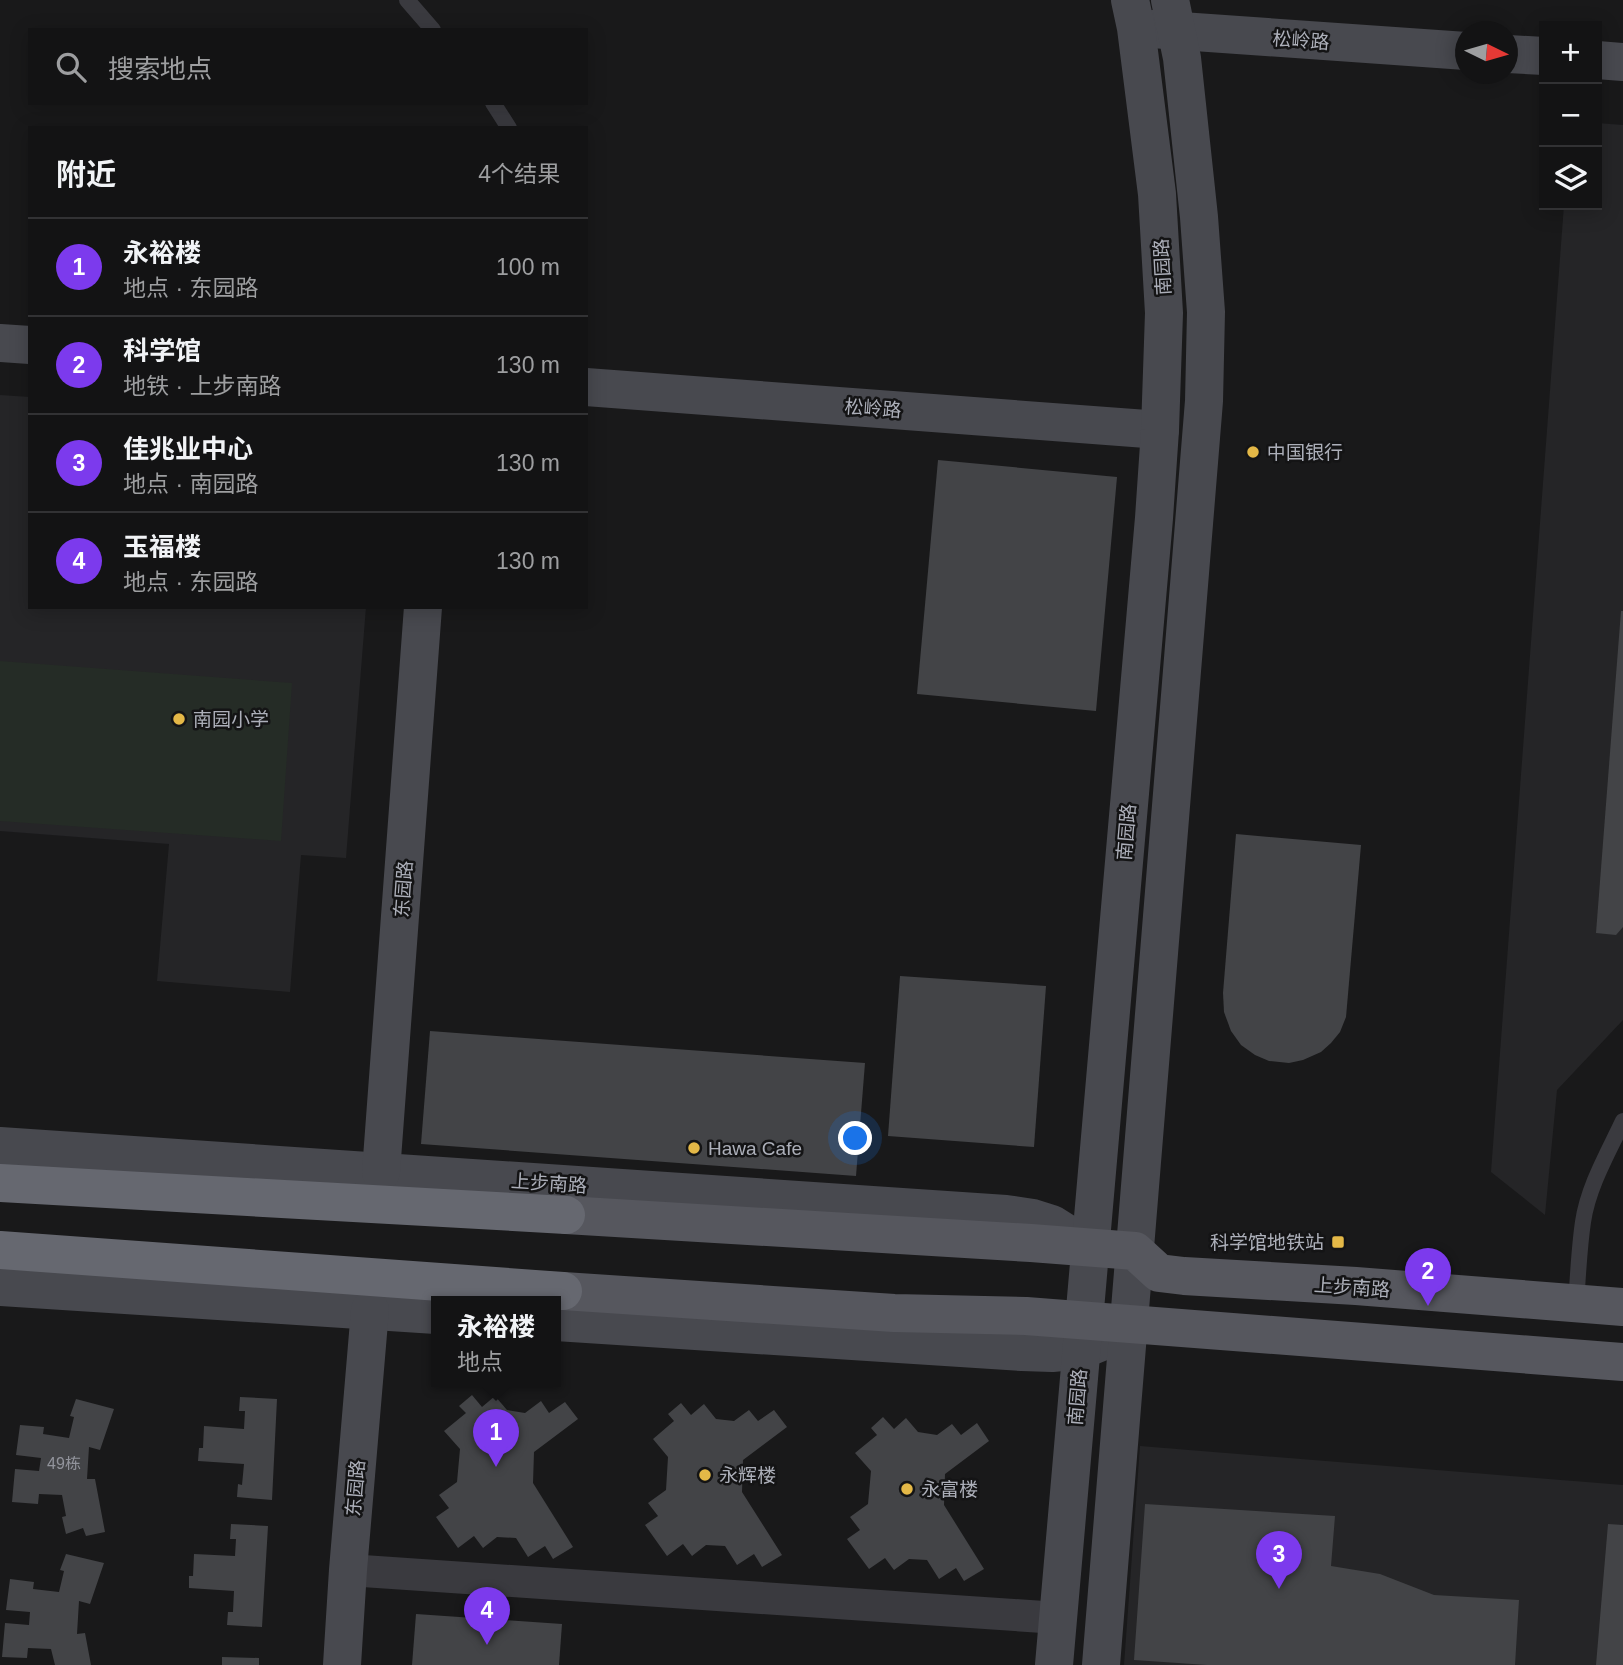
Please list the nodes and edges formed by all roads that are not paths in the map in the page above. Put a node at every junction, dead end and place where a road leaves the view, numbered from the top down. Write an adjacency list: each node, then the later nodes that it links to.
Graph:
1 (407, 0): 4 (lane)
2 (1133, 14): 3 (main road, 松岭路); 15 (main road, 南园路)
3 (1174, 15): 5 (main road, 松岭路); 26 (main road, 南园路)
4 (431, 28)
5 (1455, 50)
6 (1518, 55): 7 (main road)
7 (1539, 56)
8 (1602, 60): 9 (main road)
9 (1623, 62)
10 (494, 105): 11 (lane)
11 (508, 126)
12 (0, 343): 13 (main road)
13 (28, 345)
14 (588, 387): 15 (main road, 松岭路)
15 (1160, 430): 24 (main road, 南园路)
16 (423, 609): 21 (main road, 东园路)
17 (1623, 1121): 20 (lane)
18 (1623, 1143): 20 (lane)
19 (0, 1146): 21 (main road, 上步南路)
20 (1605, 1159): 29 (lane)
21 (381, 1172): 24 (main road, 上步南路)
22 (0, 1183): 23 (highway)
23 (566, 1215): 24 (main road, 上步南路)
24 (1090, 1248): 26 (main road, 上步南路); 35 (main road, 南园路)
25 (0, 1250): 28 (highway)
26 (1135, 1251): 29 (main road, 上步南路); 34 (main road, 南园路)
27 (0, 1287): 32 (main road)
28 (451, 1296)
29 (1576, 1304): 31 (main road, 上步南路)
30 (561, 1307): 35 (main road)
31 (1623, 1307)
32 (370, 1310): 33 (main road); 37 (main road, 东园路)
33 (431, 1315)
34 (1129, 1324): 35 (main road); 36 (main road); 41 (main road, 南园路)
35 (1083, 1335): 38 (main road, 南园路)
36 (1623, 1362)
37 (348, 1570): 38 (street); 39 (main road, 东园路)
38 (1058, 1618): 40 (main road, 南园路)
39 (342, 1665)
40 (1054, 1665)
41 (1101, 1665)

